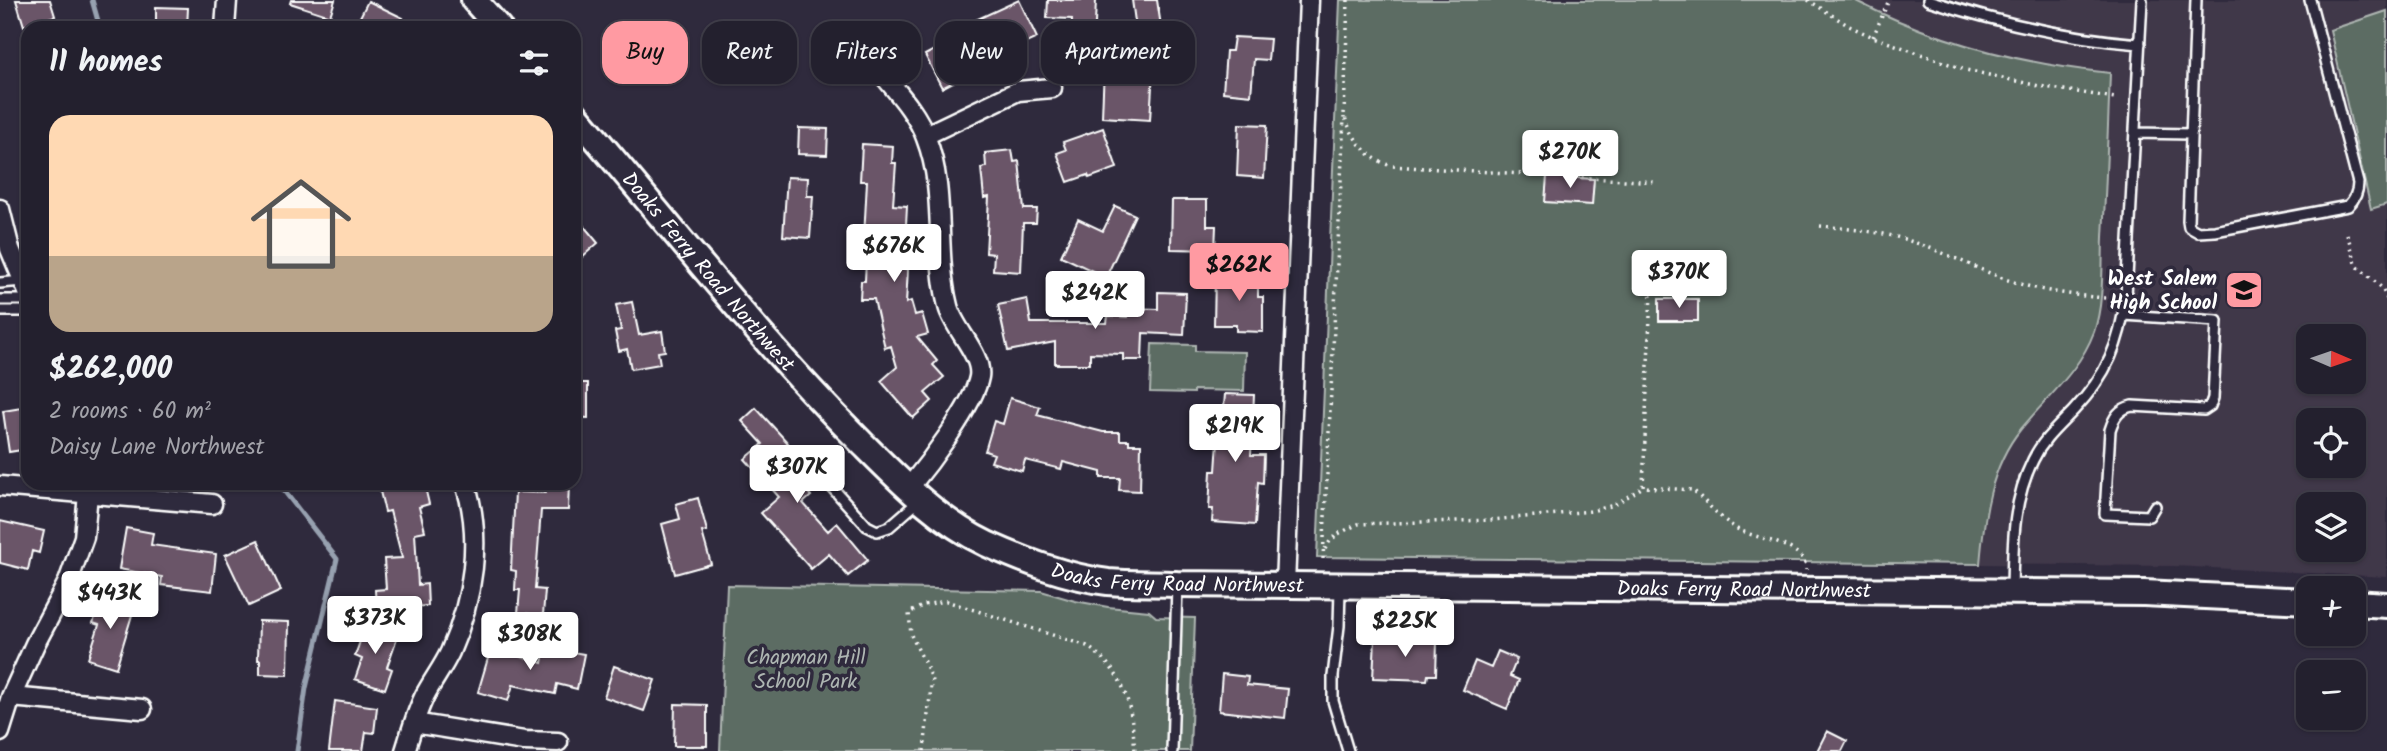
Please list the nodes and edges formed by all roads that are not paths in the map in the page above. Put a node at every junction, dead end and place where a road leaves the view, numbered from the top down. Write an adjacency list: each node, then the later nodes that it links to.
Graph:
1 (227, 0): 8 (street)
2 (474, 0): 9 (main road)
3 (1309, 0): 36 (street)
4 (1928, 0): 10 (lane)
5 (2142, 0): 10 (lane)
6 (2196, 0): 15 (lane)
7 (2310, 0): 15 (lane)
8 (226, 21)
9 (493, 21)
10 (2140, 44): 14 (lane)
11 (890, 84): 16 (street)
12 (1052, 88): 16 (street)
13 (581, 121): 32 (main road, Doaks Ferry Road Northwest)
14 (2135, 133): 15 (lane); 25 (lane)
15 (2190, 134)
16 (926, 135): 32 (street)
17 (0, 209): 18 (street)
18 (21, 274)
19 (0, 282): 20 (lane)
20 (21, 285)
21 (0, 300): 22 (lane)
22 (21, 300)
23 (0, 311): 24 (lane)
24 (21, 311)
25 (2123, 315): 34 (lane); 38 (lane)
26 (799, 451): 32 (lane)
27 (0, 486): 28 (street)
28 (21, 486)
29 (89, 490): 42 (street)
30 (105, 490): 33 (street)
31 (467, 490): 44 (street)
32 (915, 494): 35 (main road, Doaks Ferry Road Northwest)
33 (212, 503)
34 (2155, 506)
35 (1177, 584): 36 (main road, Doaks Ferry Road Northwest); 48 (lane)
36 (1285, 585): 37 (main road, Doaks Ferry Road Northwest)
37 (1340, 586): 38 (main road, Doaks Ferry Road Northwest); 49 (lane)
38 (2012, 592): 39 (main road, Doaks Ferry Road Northwest)
39 (2296, 600)
40 (2366, 604): 41 (main road)
41 (2387, 605)
42 (11, 697): 43 (street); 45 (street)
43 (142, 709)
44 (414, 723): 46 (street); 47 (street)
45 (0, 732)
46 (558, 742)
47 (405, 751)
48 (1172, 751)
49 (1348, 751)

